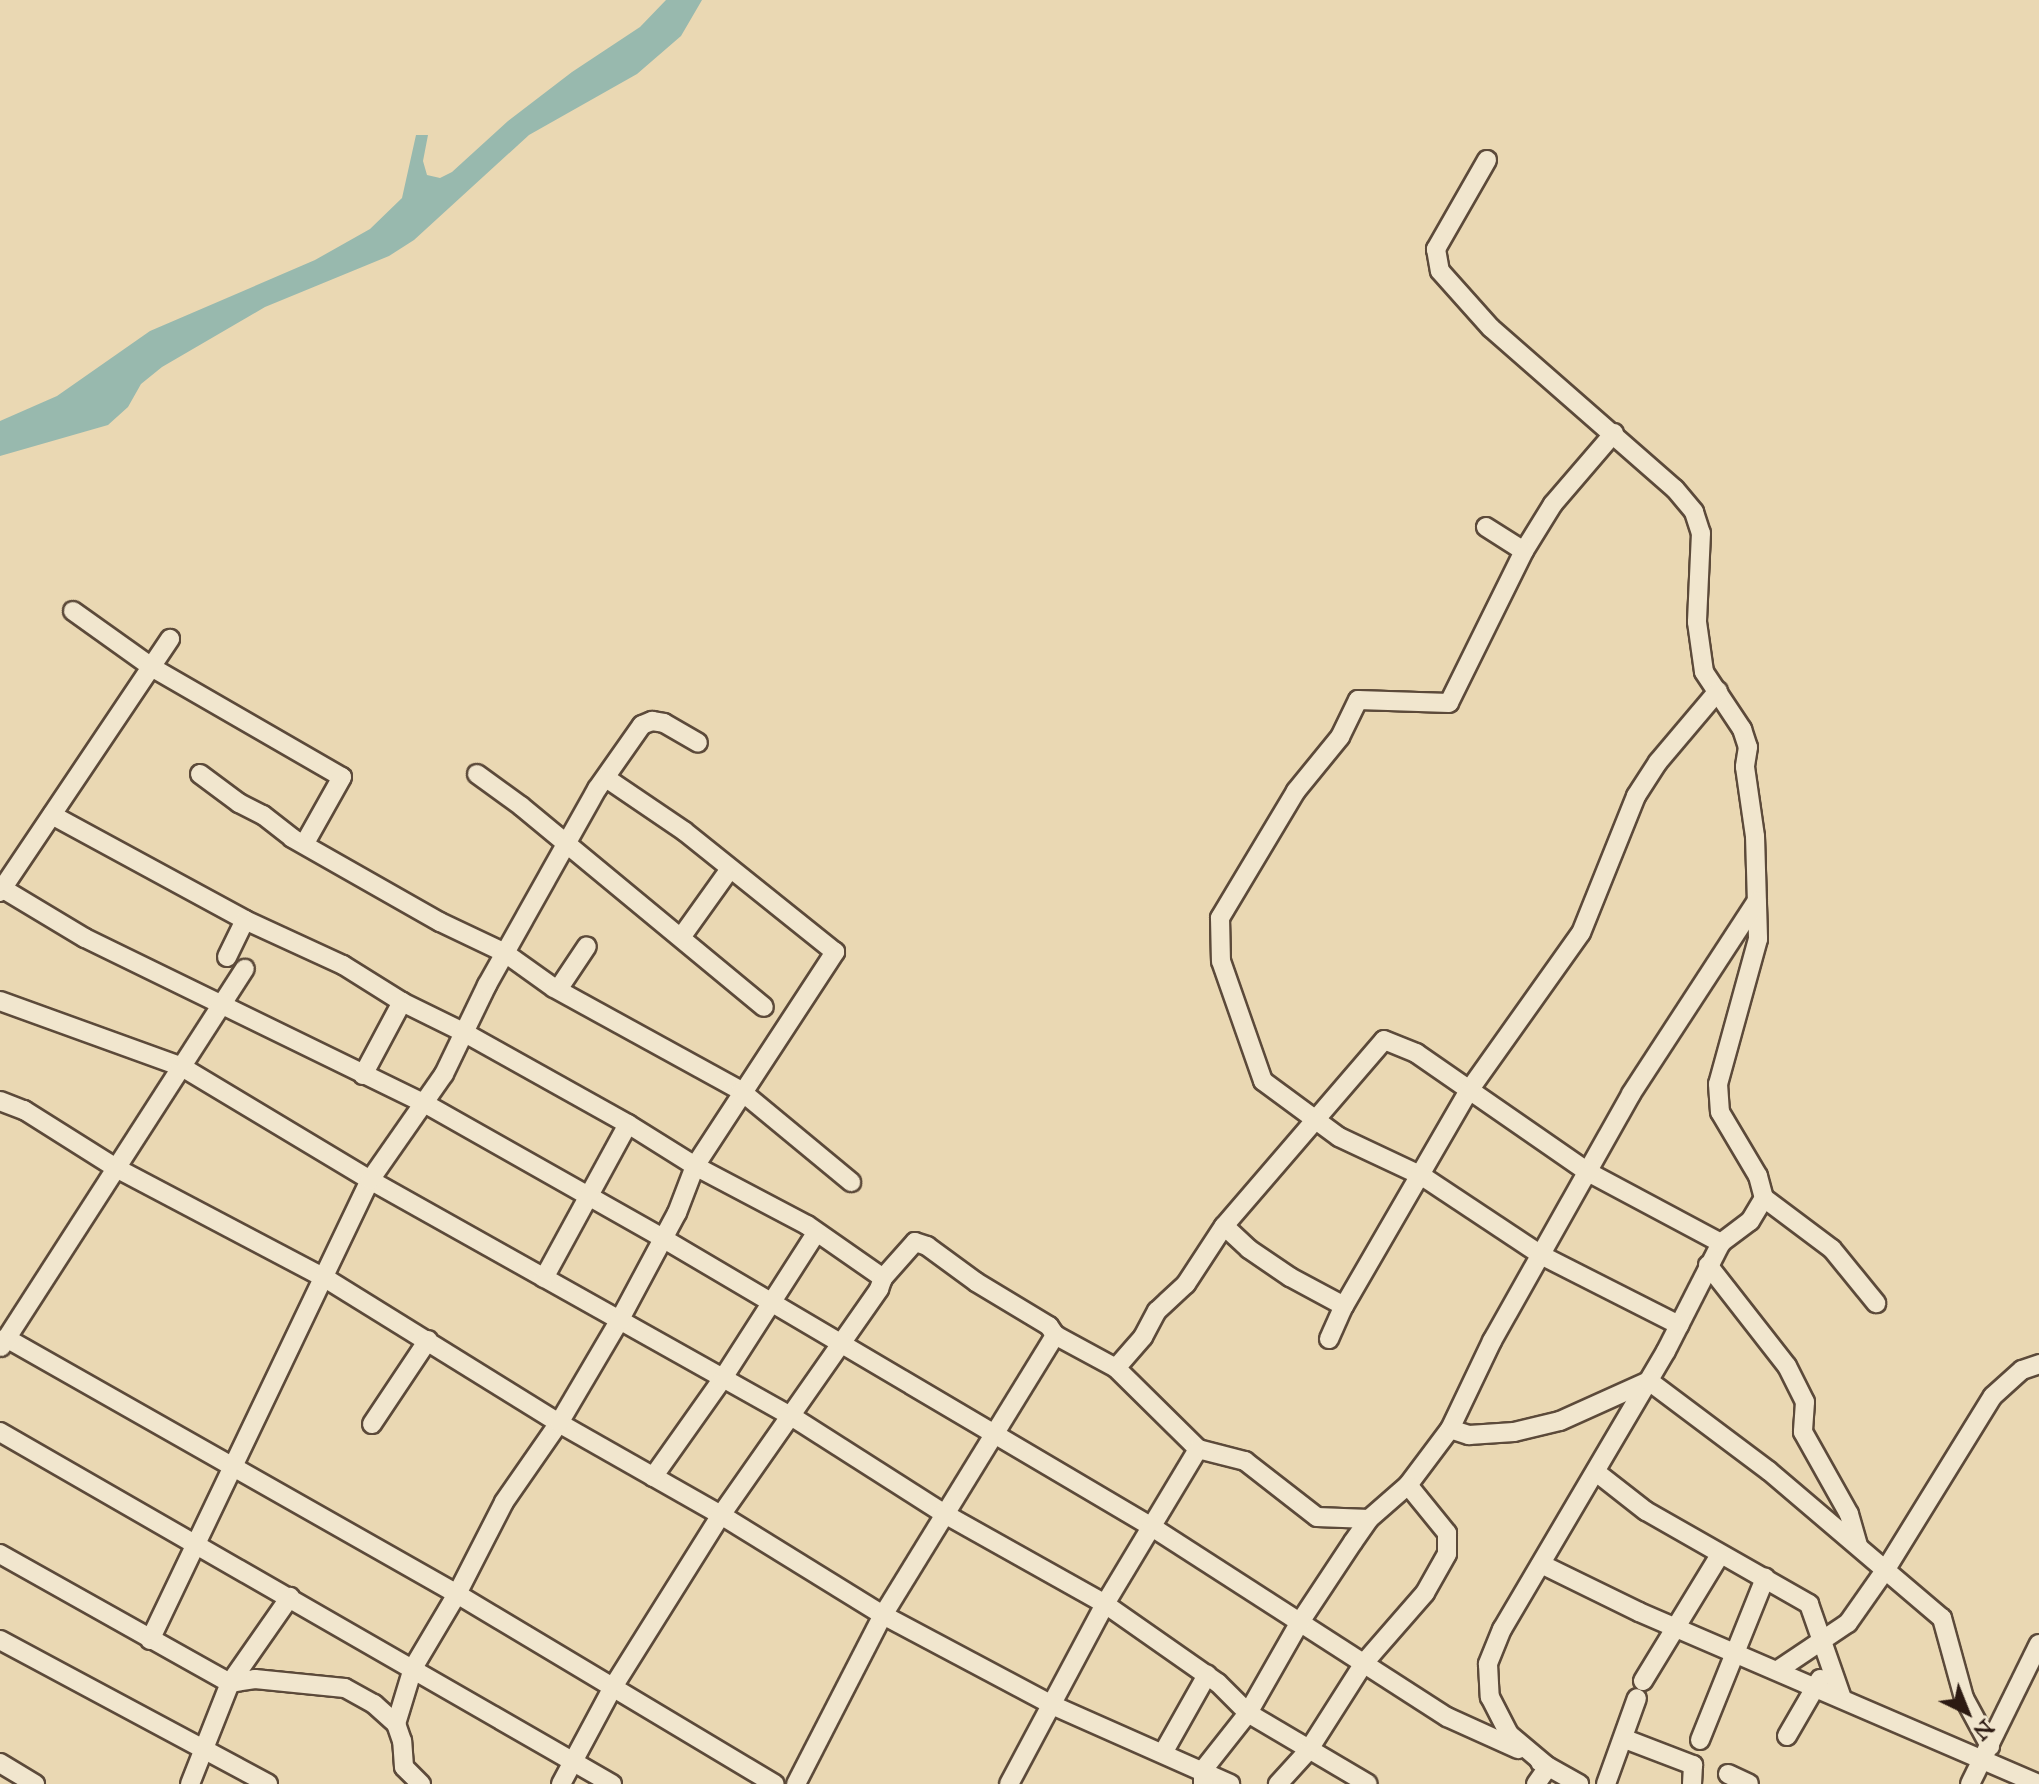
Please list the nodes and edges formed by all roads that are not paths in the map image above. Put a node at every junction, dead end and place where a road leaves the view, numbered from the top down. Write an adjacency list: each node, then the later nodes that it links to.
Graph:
1 (1487, 160): 2 (street)
2 (1614, 433): 4 (street); 8 (street)
3 (1486, 527): 4 (street)
4 (1524, 551): 37 (street)
5 (73, 611): 7 (street)
6 (170, 639): 7 (street)
7 (153, 668): 13 (street); 14 (street)
8 (1718, 691): 18 (street); 33 (street)
9 (698, 743): 12 (street)
10 (200, 774): 14 (street)
11 (477, 774): 15 (street)
12 (606, 778): 15 (street); 16 (street)
13 (52, 815): 17 (street); 19 (street)
14 (305, 843): 22 (street)
15 (565, 844): 20 (street); 22 (street)
16 (730, 869): 20 (street); 34 (street)
17 (1, 889): 27 (street)
18 (1757, 901): 41 (street); 46 (street)
19 (245, 920): 23 (street); 28 (street)
20 (682, 936): 29 (street)
21 (587, 946): 25 (street)
22 (505, 953): 25 (street); 30 (street)
23 (227, 957)
24 (245, 969): 27 (street)
25 (559, 988): 34 (street)
26 (0, 1001): 31 (street)
27 (224, 1002): 31 (street); 32 (street)
28 (402, 1002): 30 (street); 32 (street)
29 (764, 1007)
30 (465, 1033): 36 (street); 38 (street)
31 (182, 1067): 40 (street); 43 (street)
32 (363, 1075): 36 (street)
33 (1470, 1089): 37 (street); 41 (street); 42 (street)
34 (741, 1091): 39 (street); 44 (street)
35 (0, 1101): 40 (street)
36 (424, 1103): 43 (street); 45 (street)
37 (1314, 1119): 42 (street); 47 (street)
38 (628, 1124): 39 (street); 45 (street)
39 (695, 1166): 48 (street); 49 (street)
40 (116, 1168): 53 (street); 65 (street)
41 (1588, 1172): 50 (street); 51 (street)
42 (1422, 1176): 51 (street); 58 (street)
43 (370, 1180): 53 (street); 54 (street)
44 (851, 1182)
45 (589, 1198): 49 (street); 54 (street)
46 (1764, 1198): 50 (street); 57 (street)
47 (1224, 1226): 58 (street); 67 (street)
48 (816, 1233): 55 (street); 56 (street)
49 (664, 1239): 56 (street); 59 (street)
50 (1721, 1243): 52 (street)
51 (1541, 1255): 60 (street); 73 (street)
52 (1708, 1265): 60 (street); 86 (street)
53 (325, 1278): 63 (street); 77 (street)
54 (544, 1278): 59 (street)
55 (883, 1278): 61 (street); 64 (street)
56 (772, 1303): 64 (street); 68 (street)
57 (1876, 1303)
58 (1344, 1306): 62 (street)
59 (619, 1321): 68 (street); 71 (street)
60 (1679, 1325): 69 (street)
61 (1055, 1335): 67 (street); 75 (street)
62 (1329, 1339)
63 (428, 1341): 71 (street); 72 (street)
64 (841, 1342): 70 (street); 75 (street)
65 (3, 1344): 77 (street)
66 (2039, 1364): 90 (street)
67 (1116, 1368): 76 (street)
68 (723, 1378): 70 (street); 79 (street)
69 (1649, 1381): 73 (street); 78 (street); 86 (street)
70 (791, 1416): 81 (street); 82 (street)
71 (559, 1423): 79 (street); 92 (street)
72 (372, 1424)
73 (1450, 1429): 80 (street)
74 (0, 1432): 85 (street)
75 (992, 1434): 81 (street); 84 (street)
76 (1198, 1449): 83 (street); 84 (street)
77 (232, 1468): 85 (street); 92 (street)
78 (1596, 1472): 88 (street); 89 (street)
79 (653, 1477): 82 (street)
80 (1408, 1485): 83 (street); 103 (street)
81 (943, 1513): 94 (street); 95 (street)
82 (721, 1515): 95 (street); 108 (street)
83 (1369, 1519): 96 (street)
84 (1152, 1527): 94 (street); 96 (street)
85 (193, 1544): 93 (street); 99 (street)
86 (1858, 1546): 90 (street)
87 (0, 1554): 99 (street)
88 (1720, 1555): 91 (street); 97 (street)
89 (1541, 1564): 97 (street); 123 (street)
90 (1886, 1569): 101 (street); 120 (street)
91 (1765, 1578): 101 (street); 102 (street)
92 (457, 1594): 104 (street); 108 (street)
93 (290, 1598): 104 (street); 107 (street)
94 (1105, 1604): 106 (street); 111 (street)
95 (883, 1615): 111 (street); 133 (street)
96 (1300, 1622): 103 (street); 112 (street)
97 (1675, 1626): 102 (street); 115 (street)
98 (0, 1640): 117 (street)
99 (150, 1640): 107 (street)
100 (2039, 1644): 120 (street)
101 (1825, 1649): 105 (street); 109 (street); 110 (street)
102 (1733, 1651): 105 (street); 116 (street)
103 (1364, 1663): 118 (street); 123 (street)
104 (413, 1668): 113 (street); 121 (street)
105 (1778, 1670): 109 (street)
106 (1207, 1675): 112 (street); 119 (street)
107 (230, 1683): 113 (street); 117 (street)
108 (613, 1687): 121 (street); 132 (street)
109 (1817, 1688): 110 (street); 114 (street)
110 (1842, 1698): 120 (street)
111 (1052, 1705): 119 (street); 134 (street)
112 (1248, 1713): 118 (street); 125 (street)
113 (396, 1724): 129 (street)
114 (1787, 1736)
115 (1625, 1739): 140 (street); 141 (street)
116 (1700, 1740)
117 (206, 1750): 127 (street); 128 (street)
118 (1308, 1751): 136 (street); 137 (street)
119 (1163, 1753): 125 (street)
120 (1987, 1753): 143 (street); 144 (street)
121 (572, 1761): 130 (street); 131 (street)
122 (0, 1763): 126 (street)
123 (1548, 1767): 138 (street); 139 (street)
124 (1728, 1774): 142 (street)
125 (1203, 1777): 135 (street)
126 (35, 1784)
127 (190, 1784)
128 (268, 1784)
129 (421, 1784)
130 (561, 1784)
131 (612, 1784)
132 (775, 1784)
133 (796, 1784)
134 (1009, 1784)
135 (1230, 1784)
136 (1278, 1784)
137 (1368, 1784)
138 (1536, 1784)
139 (1579, 1784)
140 (1606, 1784)
141 (1692, 1784)
142 (1749, 1784)
143 (1970, 1784)
144 (2039, 1784)

